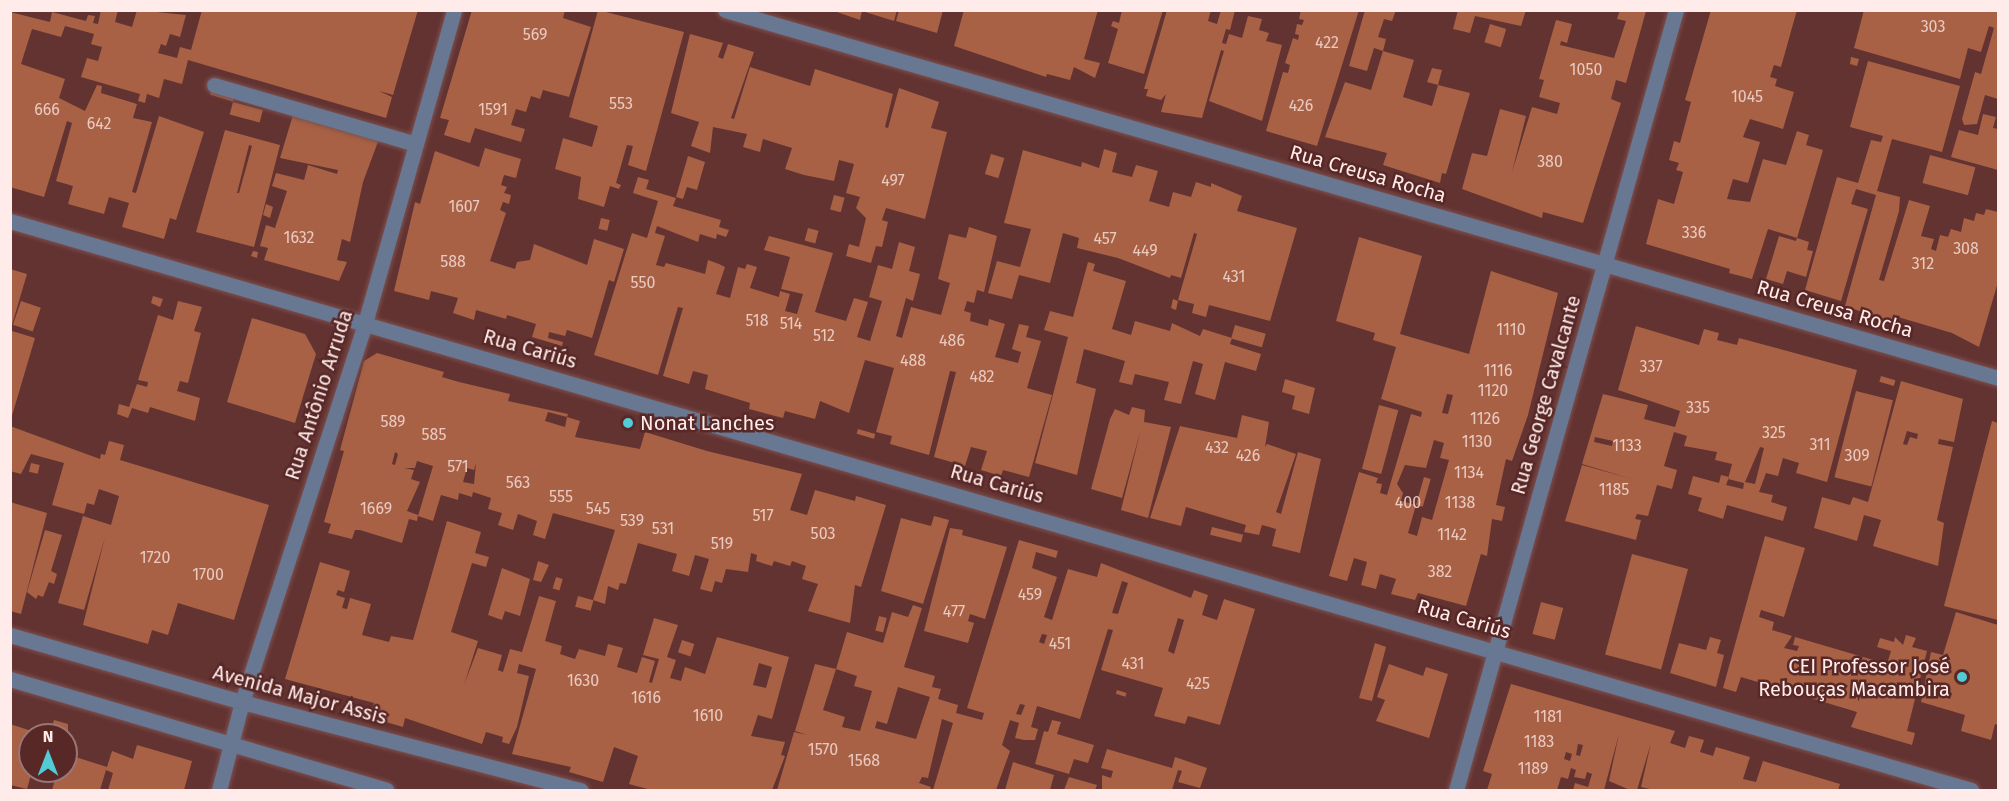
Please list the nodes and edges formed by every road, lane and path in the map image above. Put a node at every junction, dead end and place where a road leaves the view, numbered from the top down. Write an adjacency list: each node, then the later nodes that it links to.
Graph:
1 (454, 10): 5 (street, Rua Antônio Arruda)
2 (725, 10): 7 (street, Rua Creusa Rocha)
3 (1677, 10): 7 (street, Rua George Cavalcante)
4 (214, 85): 5 (street)
5 (416, 144): 8 (street, Rua Antônio Arruda)
6 (10, 221): 8 (street, Rua Cariús)
7 (1605, 264): 9 (street, Rua Creusa Rocha); 11 (street, Rua George Cavalcante)
8 (365, 323): 11 (street, Rua Cariús); 13 (street, Rua Antônio Arruda)
9 (1998, 378)
10 (10, 635): 13 (street, Avenida Major Assis)
11 (1497, 650): 18 (street, Rua George Cavalcante); 19 (street, Rua Cariús)
12 (10, 680): 14 (street)
13 (242, 702): 14 (street, Rua Antônio Arruda); 17 (street, Avenida Major Assis)
14 (231, 743): 15 (street, Rua Antônio Arruda); 16 (street)
15 (219, 790)
16 (386, 790)
17 (581, 790)
18 (1456, 790)
19 (1971, 790)

